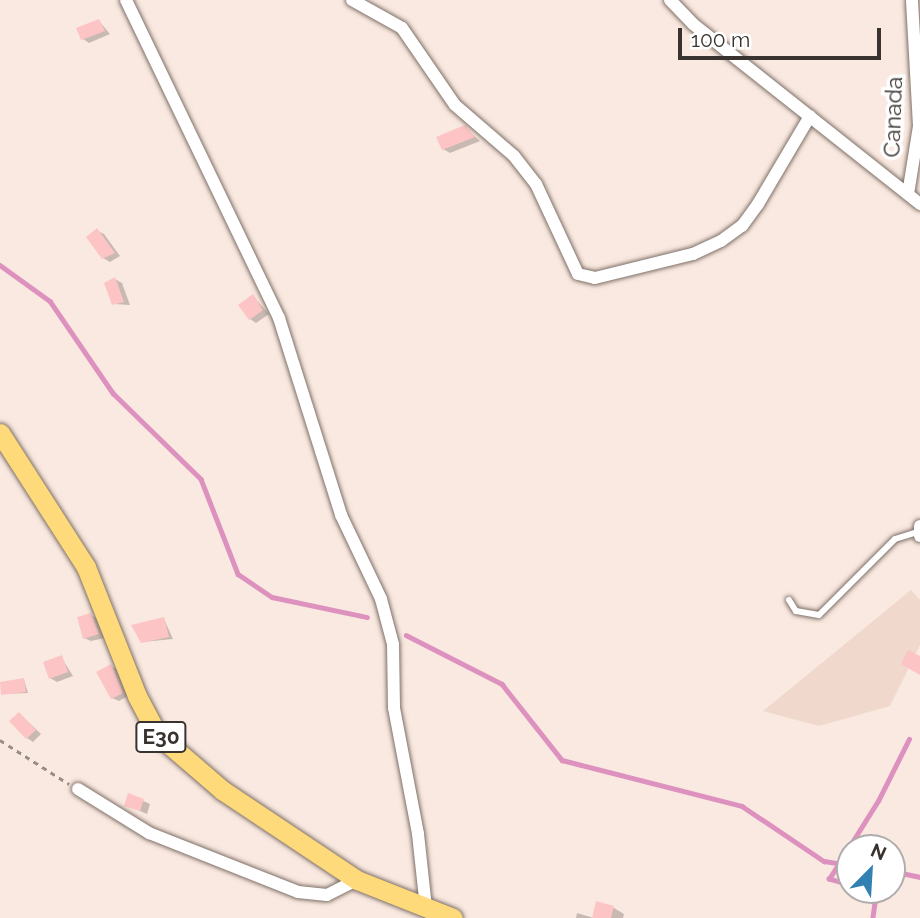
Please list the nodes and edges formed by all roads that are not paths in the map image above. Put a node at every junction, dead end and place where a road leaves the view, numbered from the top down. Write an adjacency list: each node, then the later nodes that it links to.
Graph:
1 (126, 0): 13 (street)
2 (352, 0): 5 (street)
3 (670, 0): 5 (street)
4 (912, 0): 6 (street, Canada)
5 (810, 116): 6 (street)
6 (908, 194): 7 (street)
7 (920, 204)
8 (0, 433): 12 (main road, E30)
9 (919, 531): 10 (lane)
10 (789, 600)
11 (78, 789): 12 (street)
12 (357, 880): 13 (main road, E30)
13 (426, 908): 14 (main road, E30)
14 (453, 918)

